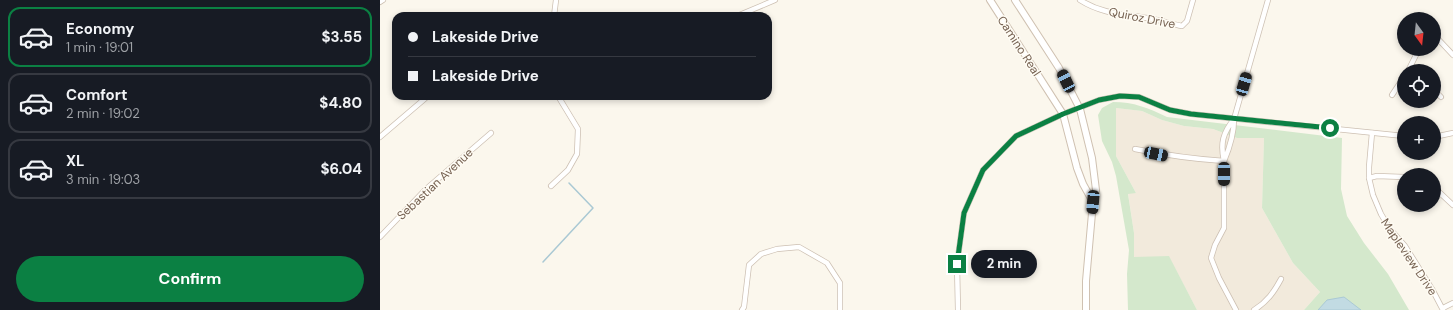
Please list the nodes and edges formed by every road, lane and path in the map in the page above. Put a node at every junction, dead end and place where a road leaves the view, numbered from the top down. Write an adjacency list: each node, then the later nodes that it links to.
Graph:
1 (383, 0): 9 (street)
2 (556, 0): 11 (street)
3 (774, 0): 10 (street)
4 (990, 0): 20 (main road, Camino Real)
5 (1015, 0): 19 (main road, Camino Real)
6 (1080, 0): 7 (street, Quiroz Drive)
7 (1194, 0)
8 (1268, 0): 21 (street)
9 (380, 2)
10 (765, 2): 12 (street)
11 (554, 12)
12 (745, 12)
13 (1441, 42): 14 (street)
14 (1453, 54)
15 (1397, 88): 16 (street)
16 (1392, 95)
17 (423, 100): 27 (street)
18 (560, 100): 34 (street)
19 (1080, 108): 20 (street); 21 (street); 36 (main road, Camino Real)
20 (1063, 114): 36 (main road, Camino Real); 44 (street)
21 (1234, 119): 23 (street); 28 (street); 29 (street)
22 (491, 133): 38 (street, Sebastian Avenue)
23 (1372, 133): 25 (street); 33 (street, Mapleview Drive)
24 (1453, 134): 26 (street)
25 (1397, 135)
26 (1441, 136)
27 (380, 137)
28 (1222, 143): 29 (street); 31 (street)
29 (1231, 144): 31 (street)
30 (1135, 149): 31 (street)
31 (1224, 160): 46 (street)
32 (1397, 177): 33 (street)
33 (1369, 178): 41 (street, Mapleview Drive)
34 (551, 186)
35 (1441, 194): 37 (street)
36 (1093, 202): 45 (main road, Camino Real)
37 (1453, 206)
38 (380, 237)
39 (1281, 279): 47 (street)
40 (1453, 303): 41 (street)
41 (1443, 309)
42 (742, 310): 43 (street)
43 (840, 310)
44 (958, 310)
45 (1086, 310)
46 (1236, 310)
47 (1254, 310)

